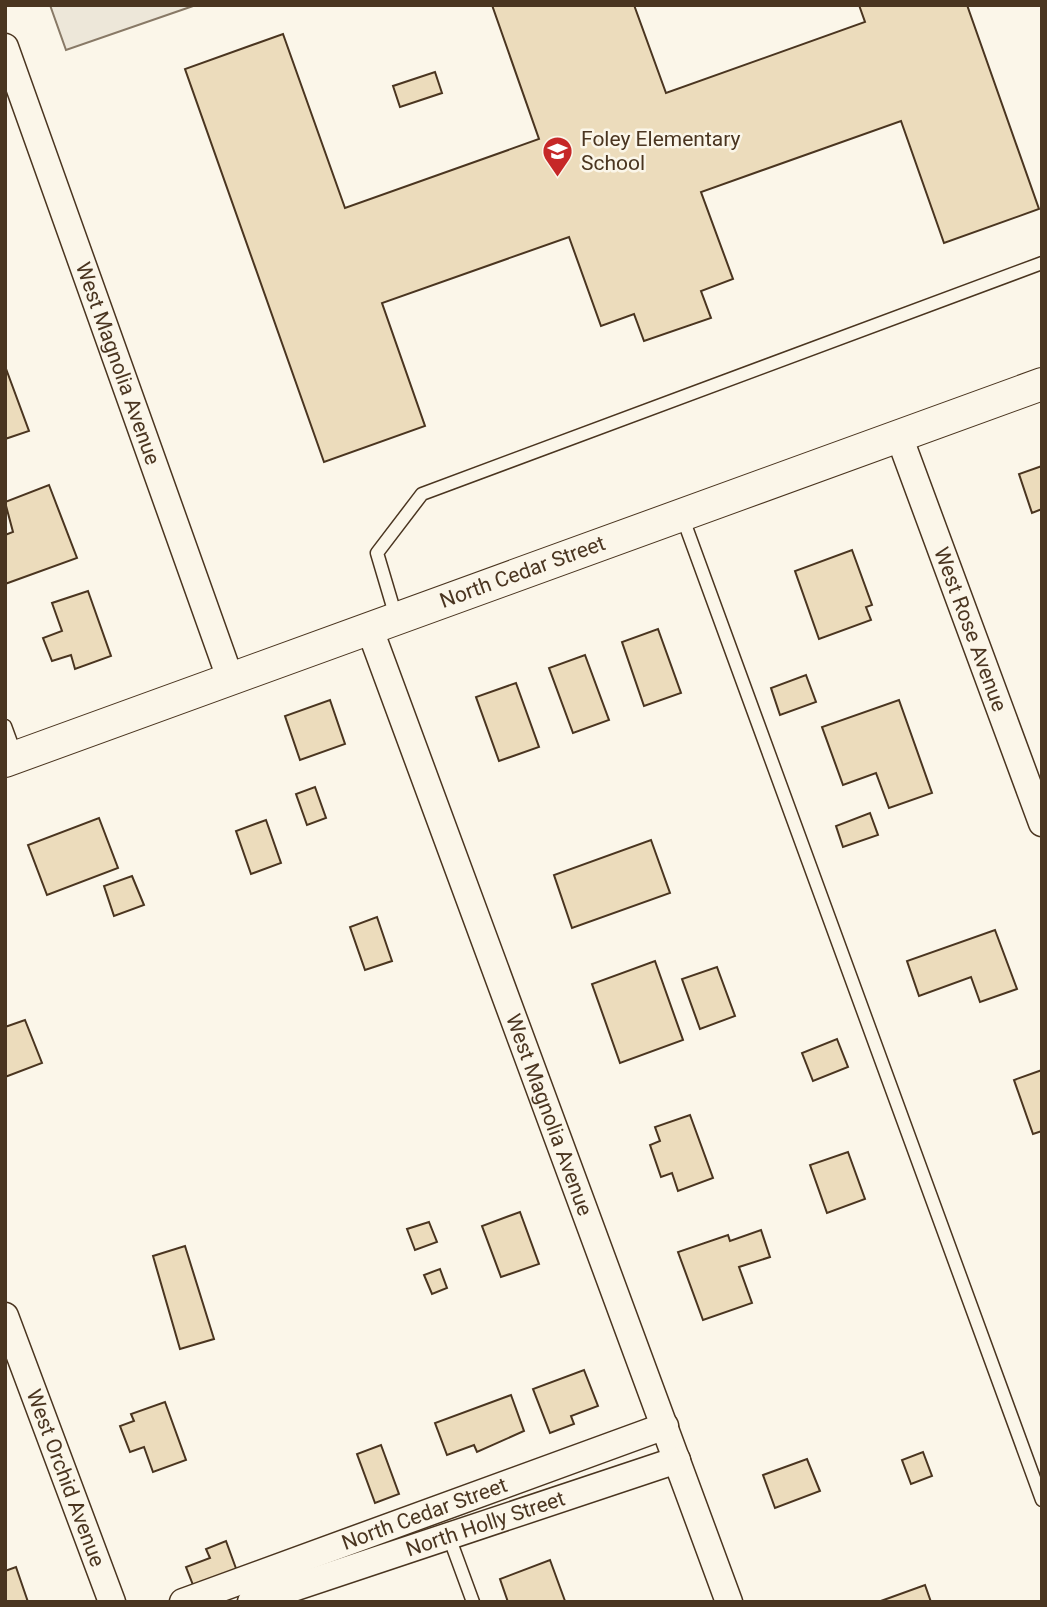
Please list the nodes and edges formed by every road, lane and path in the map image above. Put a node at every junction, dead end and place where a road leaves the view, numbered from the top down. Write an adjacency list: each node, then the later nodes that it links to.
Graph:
1 (5, 47): 7 (street, West Magnolia Avenue)
2 (1042, 262): 6 (lane)
3 (1042, 384): 4 (street, North Cedar Street)
4 (899, 436): 5 (street, North Cedar Street); 10 (street, West Rose Avenue)
5 (682, 516): 6 (street, North Cedar Street); 14 (lane)
6 (382, 622): 7 (street, North Cedar Street); 12 (street, West Magnolia Avenue)
7 (230, 678): 9 (street, North Cedar Street)
8 (5, 726): 9 (lane)
9 (11, 759)
10 (1042, 823)
11 (5, 1316): 16 (street, West Orchid Avenue)
12 (665, 1426): 13 (street, West Magnolia Avenue); 17 (street, North Cedar Street)
13 (677, 1460): 15 (street, North Holly Street); 20 (street, West Magnolia Avenue)
14 (1042, 1500)
15 (447, 1534): 18 (street, North Holly Street); 19 (lane)
16 (112, 1602)
17 (183, 1602)
18 (251, 1602)
19 (473, 1602)
20 (729, 1602)

